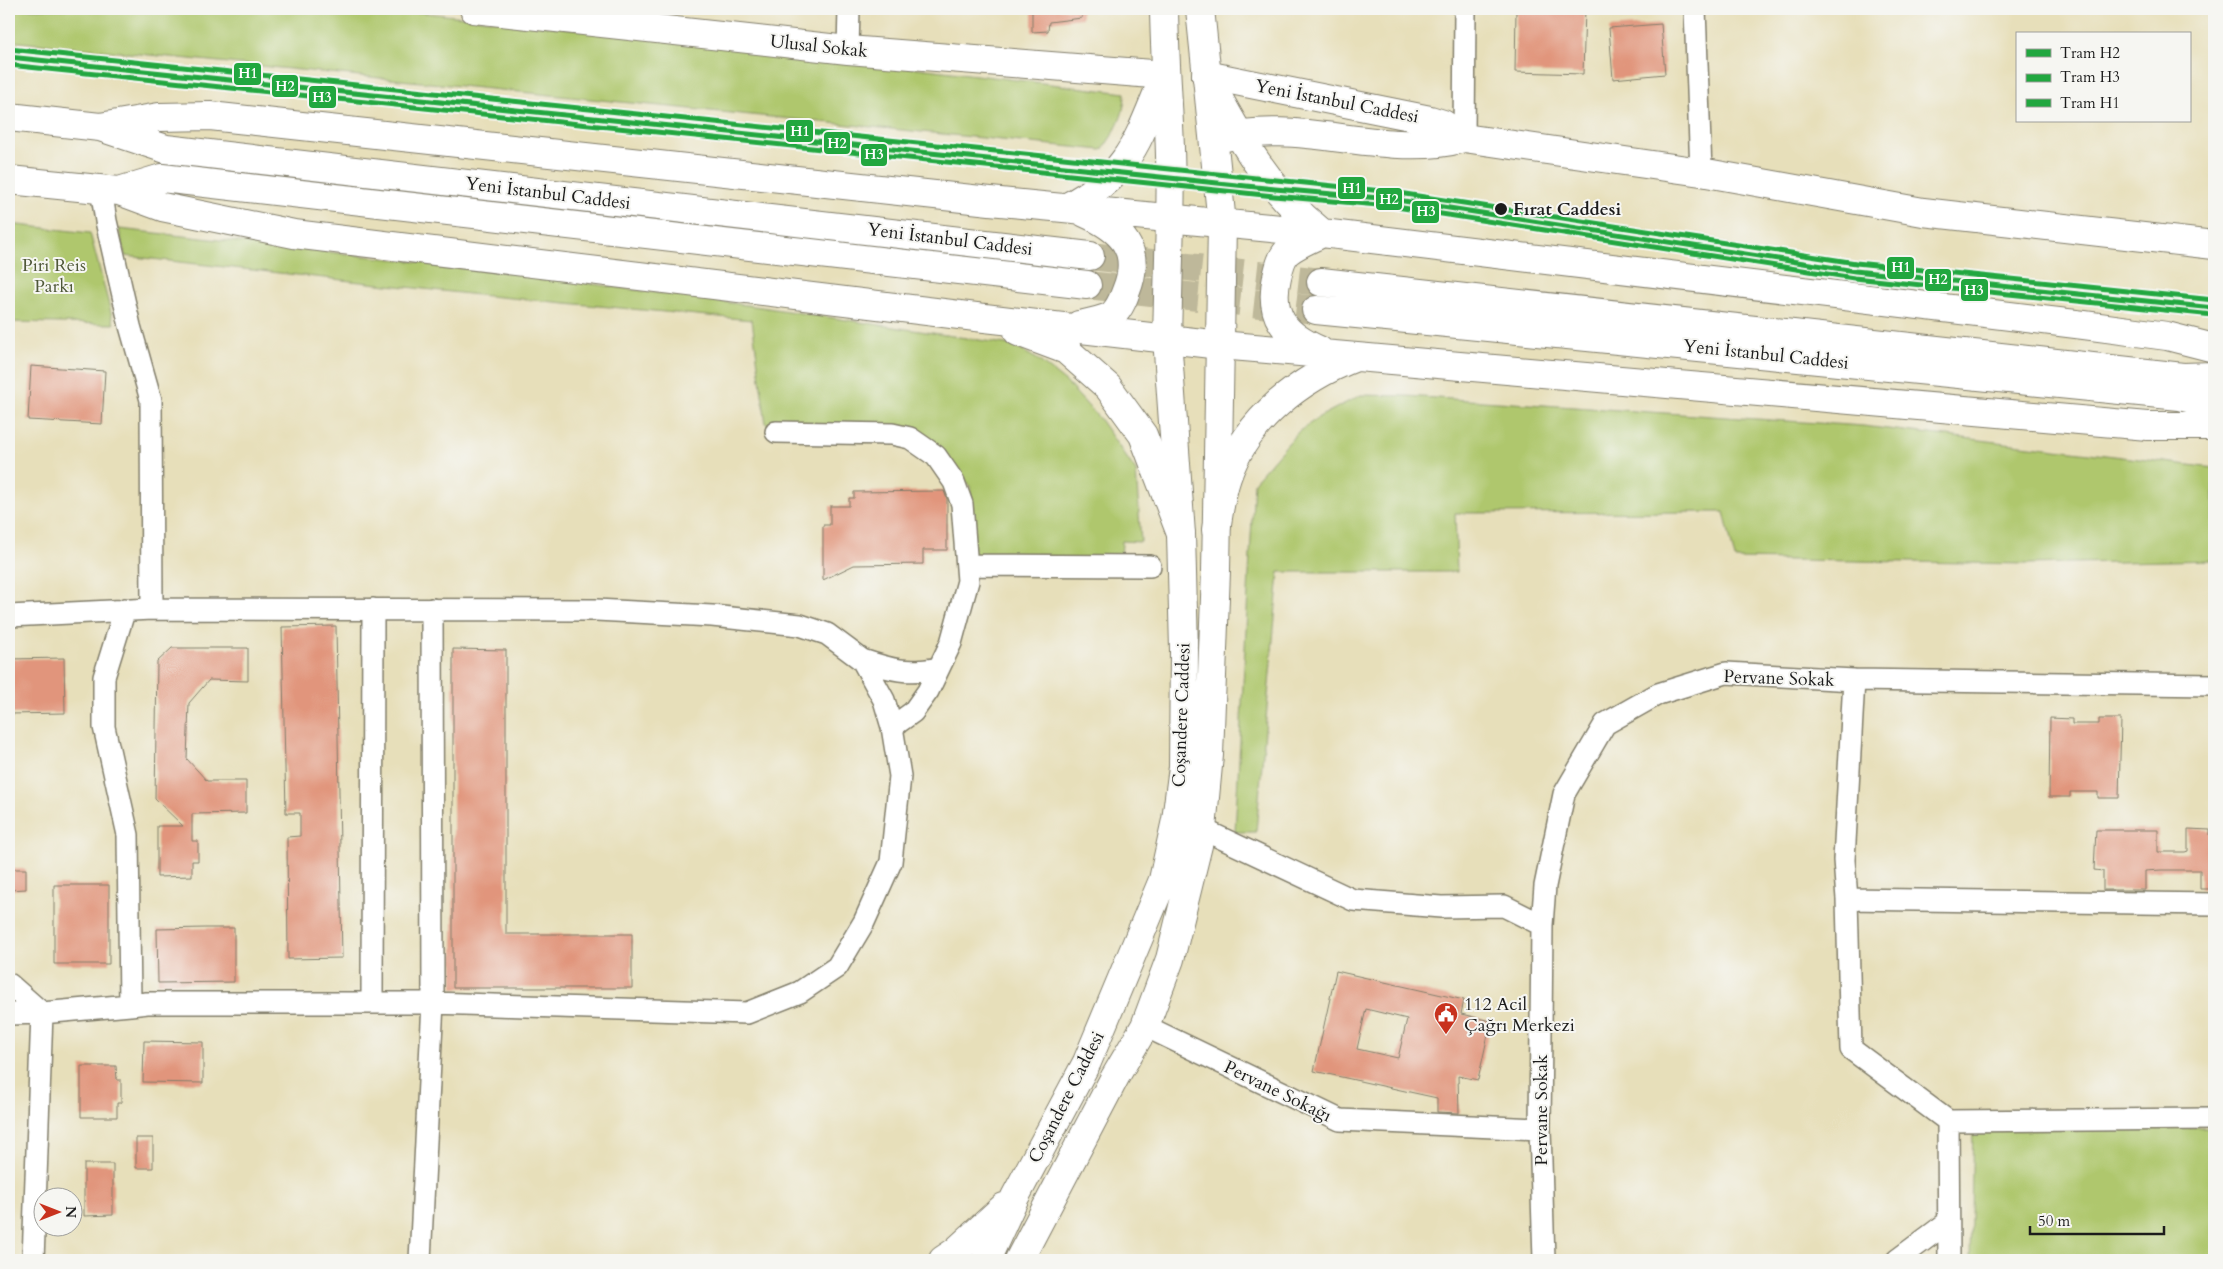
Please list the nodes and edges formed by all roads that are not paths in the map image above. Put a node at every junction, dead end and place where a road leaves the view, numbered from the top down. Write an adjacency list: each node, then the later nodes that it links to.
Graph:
1 (474, 9): 7 (main road, Ulusal Sokak)
2 (849, 9): 7 (street)
3 (1164, 9): 8 (main road)
4 (1200, 9): 9 (main road)
5 (1465, 9): 13 (street)
6 (1695, 9): 14 (street)
7 (848, 50): 8 (main road, Ulusal Sokak)
8 (1165, 74): 17 (main road); 18 (main road)
9 (1206, 74): 12 (main road); 13 (main road, Yeni İstanbul Caddesi)
10 (9, 117): 11 (main road, Yeni İstanbul Caddesi)
11 (100, 127): 17 (main road); 22 (main road, Yeni İstanbul Caddesi)
12 (1226, 136): 13 (main road, Yeni İstanbul Caddesi); 19 (main road); 20 (main road)
13 (1464, 138): 14 (main road, Yeni İstanbul Caddesi)
14 (1701, 172): 21 (main road, Yeni İstanbul Caddesi)
15 (9, 180): 16 (main road, Yeni İstanbul Caddesi)
16 (110, 190): 24 (main road, Yeni İstanbul Caddesi); 26 (main road); 42 (street)
17 (1071, 207): 18 (main road); 27 (main road)
18 (1170, 218): 19 (main road); 28 (main road, Coşandere Caddesi)
19 (1222, 224): 20 (main road); 29 (main road, Coşandere Caddesi)
20 (1322, 233): 30 (main road); 31 (main road)
21 (2214, 245)
22 (1090, 256)
23 (1321, 282): 33 (main road, Yeni İstanbul Caddesi)
24 (1087, 285)
25 (1316, 310): 34 (main road, Yeni İstanbul Caddesi)
26 (976, 317): 27 (main road); 38 (main road)
27 (1070, 328): 28 (main road)
28 (1167, 338): 29 (main road); 38 (main road, Coşandere Caddesi)
29 (1220, 345): 31 (main road); 37 (main road, Coşandere Caddesi)
30 (2214, 348)
31 (1328, 353): 32 (main road)
32 (1358, 357): 35 (main road); 37 (main road)
33 (2214, 376)
34 (2214, 404)
35 (2214, 426)
36 (776, 432): 39 (street)
37 (1216, 530): 51 (main road, Coşandere Caddesi)
38 (1181, 534): 65 (main road, Coşandere Caddesi)
39 (967, 565): 40 (street); 47 (street)
40 (1150, 566)
41 (125, 609): 42 (street); 45 (street); 58 (street)
42 (152, 609): 43 (street)
43 (373, 609): 44 (street); 56 (street)
44 (432, 609): 46 (street); 57 (street)
45 (9, 616)
46 (862, 660): 47 (street); 50 (street)
47 (939, 668): 50 (street)
48 (1854, 680): 49 (street, Pervane Sokak); 52 (street); 54 (street, Pervane Sokak)
49 (2214, 686)
50 (892, 727): 57 (street)
51 (1202, 829): 54 (street); 61 (main road, Coşandere Caddesi)
52 (1847, 899): 53 (street); 63 (street)
53 (2214, 904)
54 (1542, 925): 64 (street, Pervane Sokak)
55 (9, 984): 59 (street)
56 (372, 1004): 57 (street); 58 (street)
57 (432, 1004): 69 (street)
58 (130, 1005): 59 (street)
59 (42, 1013): 60 (street); 68 (street)
60 (9, 1014)
61 (1145, 1026): 64 (street, Pervane Sokağı); 66 (main road, Coşandere Caddesi)
62 (2214, 1119): 63 (street)
63 (1948, 1121): 67 (street)
64 (1540, 1129): 74 (street, Pervane Sokak)
65 (1015, 1197): 70 (main road); 71 (main road, Coşandere Caddesi)
66 (1038, 1222): 72 (main road, Coşandere Caddesi); 73 (main road)
67 (1948, 1222): 75 (street); 76 (street)
68 (33, 1260)
69 (420, 1260)
70 (943, 1260)
71 (986, 1260)
72 (1019, 1260)
73 (1033, 1260)
74 (1544, 1260)
75 (1897, 1260)
76 (1949, 1260)

